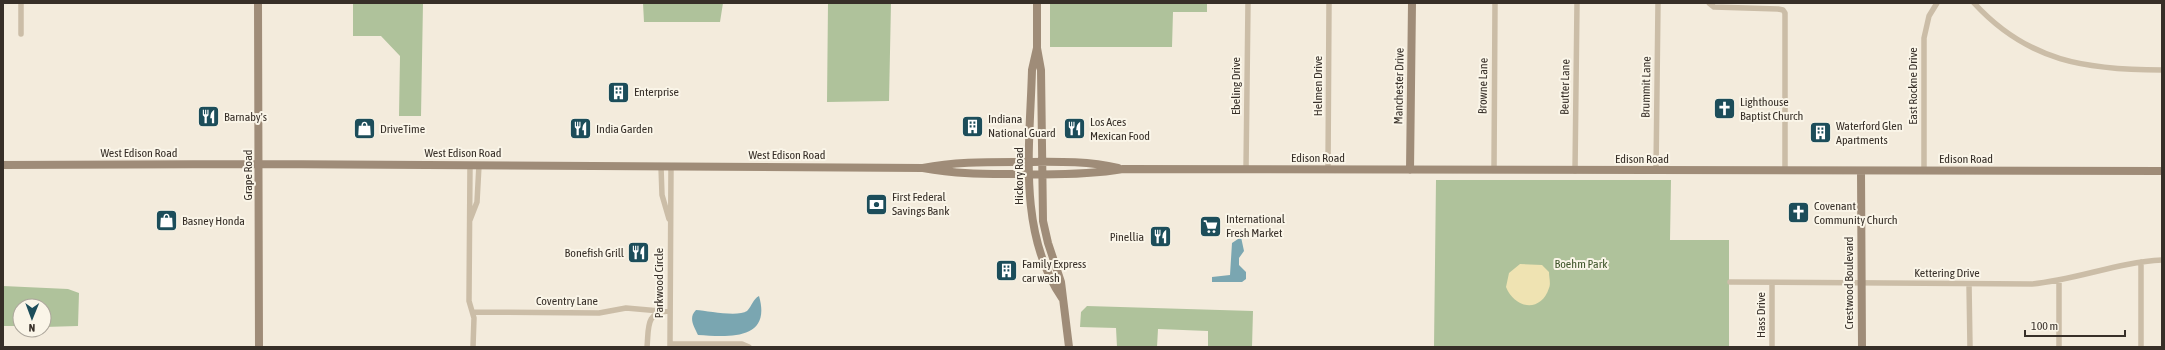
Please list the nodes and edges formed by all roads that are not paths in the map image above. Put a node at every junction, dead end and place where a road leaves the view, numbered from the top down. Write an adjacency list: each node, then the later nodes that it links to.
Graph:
1 (21, 3): 13 (street)
2 (258, 3): 18 (main road, Grape Road)
3 (1037, 3): 14 (main road, Hickory Road)
4 (1248, 3): 26 (street, Ebeling Drive)
5 (1329, 3): 27 (street, Helmen Drive)
6 (1412, 3): 28 (main road, Manchester Drive)
7 (1495, 3): 29 (street, Browne Lane)
8 (1577, 3): 30 (street, Beutter Lane)
9 (1658, 3): 31 (street, Brummit Lane)
10 (1710, 3): 32 (street)
11 (1937, 3): 34 (street, East Rockne Drive)
12 (1974, 3): 15 (street)
13 (21, 34)
14 (1037, 48): 16 (main road, Hickory Road); 17 (main road, Hickory Road)
15 (2162, 70)
16 (1030, 162): 17 (main road, Edison Road); 24 (main road, West Edison Road); 36 (main road, Hickory Road)
17 (1041, 162): 25 (main road, Edison Road); 37 (main road, Hickory Road)
18 (260, 164): 19 (main road, West Edison Road); 20 (main road, West Edison Road); 52 (main road, Grape Road)
19 (3, 165)
20 (470, 165): 21 (main road, West Edison Road); 38 (street)
21 (479, 166): 22 (main road, West Edison Road); 38 (street)
22 (662, 166): 23 (main road, West Edison Road); 39 (street, Parkwood Circle)
23 (671, 167): 24 (main road, West Edison Road); 39 (street, Parkwood Circle)
24 (923, 168): 36 (main road, West Edison Road)
25 (1123, 169): 26 (main road, Edison Road); 37 (main road, Edison Road)
26 (1246, 169): 27 (main road, Edison Road)
27 (1328, 170): 28 (main road, Edison Road)
28 (1410, 170): 29 (main road, Edison Road)
29 (1494, 170): 30 (main road, Edison Road)
30 (1575, 171): 31 (main road, Edison Road)
31 (1656, 171): 32 (main road, Edison Road)
32 (1785, 171): 33 (main road, Edison Road)
33 (1862, 171): 34 (main road, Edison Road); 45 (main road, Crestwood Boulevard)
34 (1924, 171): 35 (main road, Edison Road)
35 (2162, 171)
36 (1030, 174): 37 (main road, Edison Road); 47 (main road, Hickory Road)
37 (1041, 174): 47 (main road, Hickory Road)
38 (469, 222): 50 (street)
39 (670, 223): 49 (street, Parkwood Circle)
40 (2162, 260): 41 (street, Kettering Drive)
41 (2141, 262): 42 (street, Kettering Drive); 61 (street)
42 (2059, 280): 46 (street, Kettering Drive); 60 (street)
43 (1730, 282): 44 (street, Kettering Drive)
44 (1772, 283): 45 (street, Kettering Drive); 57 (street, Hass Drive)
45 (1861, 283): 46 (street, Kettering Drive); 58 (main road, Crestwood Boulevard)
46 (1969, 284): 59 (street)
47 (1062, 298): 56 (main road, Hickory Road)
48 (660, 311): 49 (street, Coventry Lane); 50 (street, Coventry Lane); 54 (street)
49 (670, 311): 51 (street, Parkwood Circle)
50 (473, 312): 53 (street)
51 (670, 345): 55 (street, Parkwood Circle)
52 (259, 347)
53 (474, 347)
54 (647, 347)
55 (749, 347)
56 (1068, 347)
57 (1772, 347)
58 (1862, 347)
59 (1970, 347)
60 (2059, 347)
61 (2141, 347)

